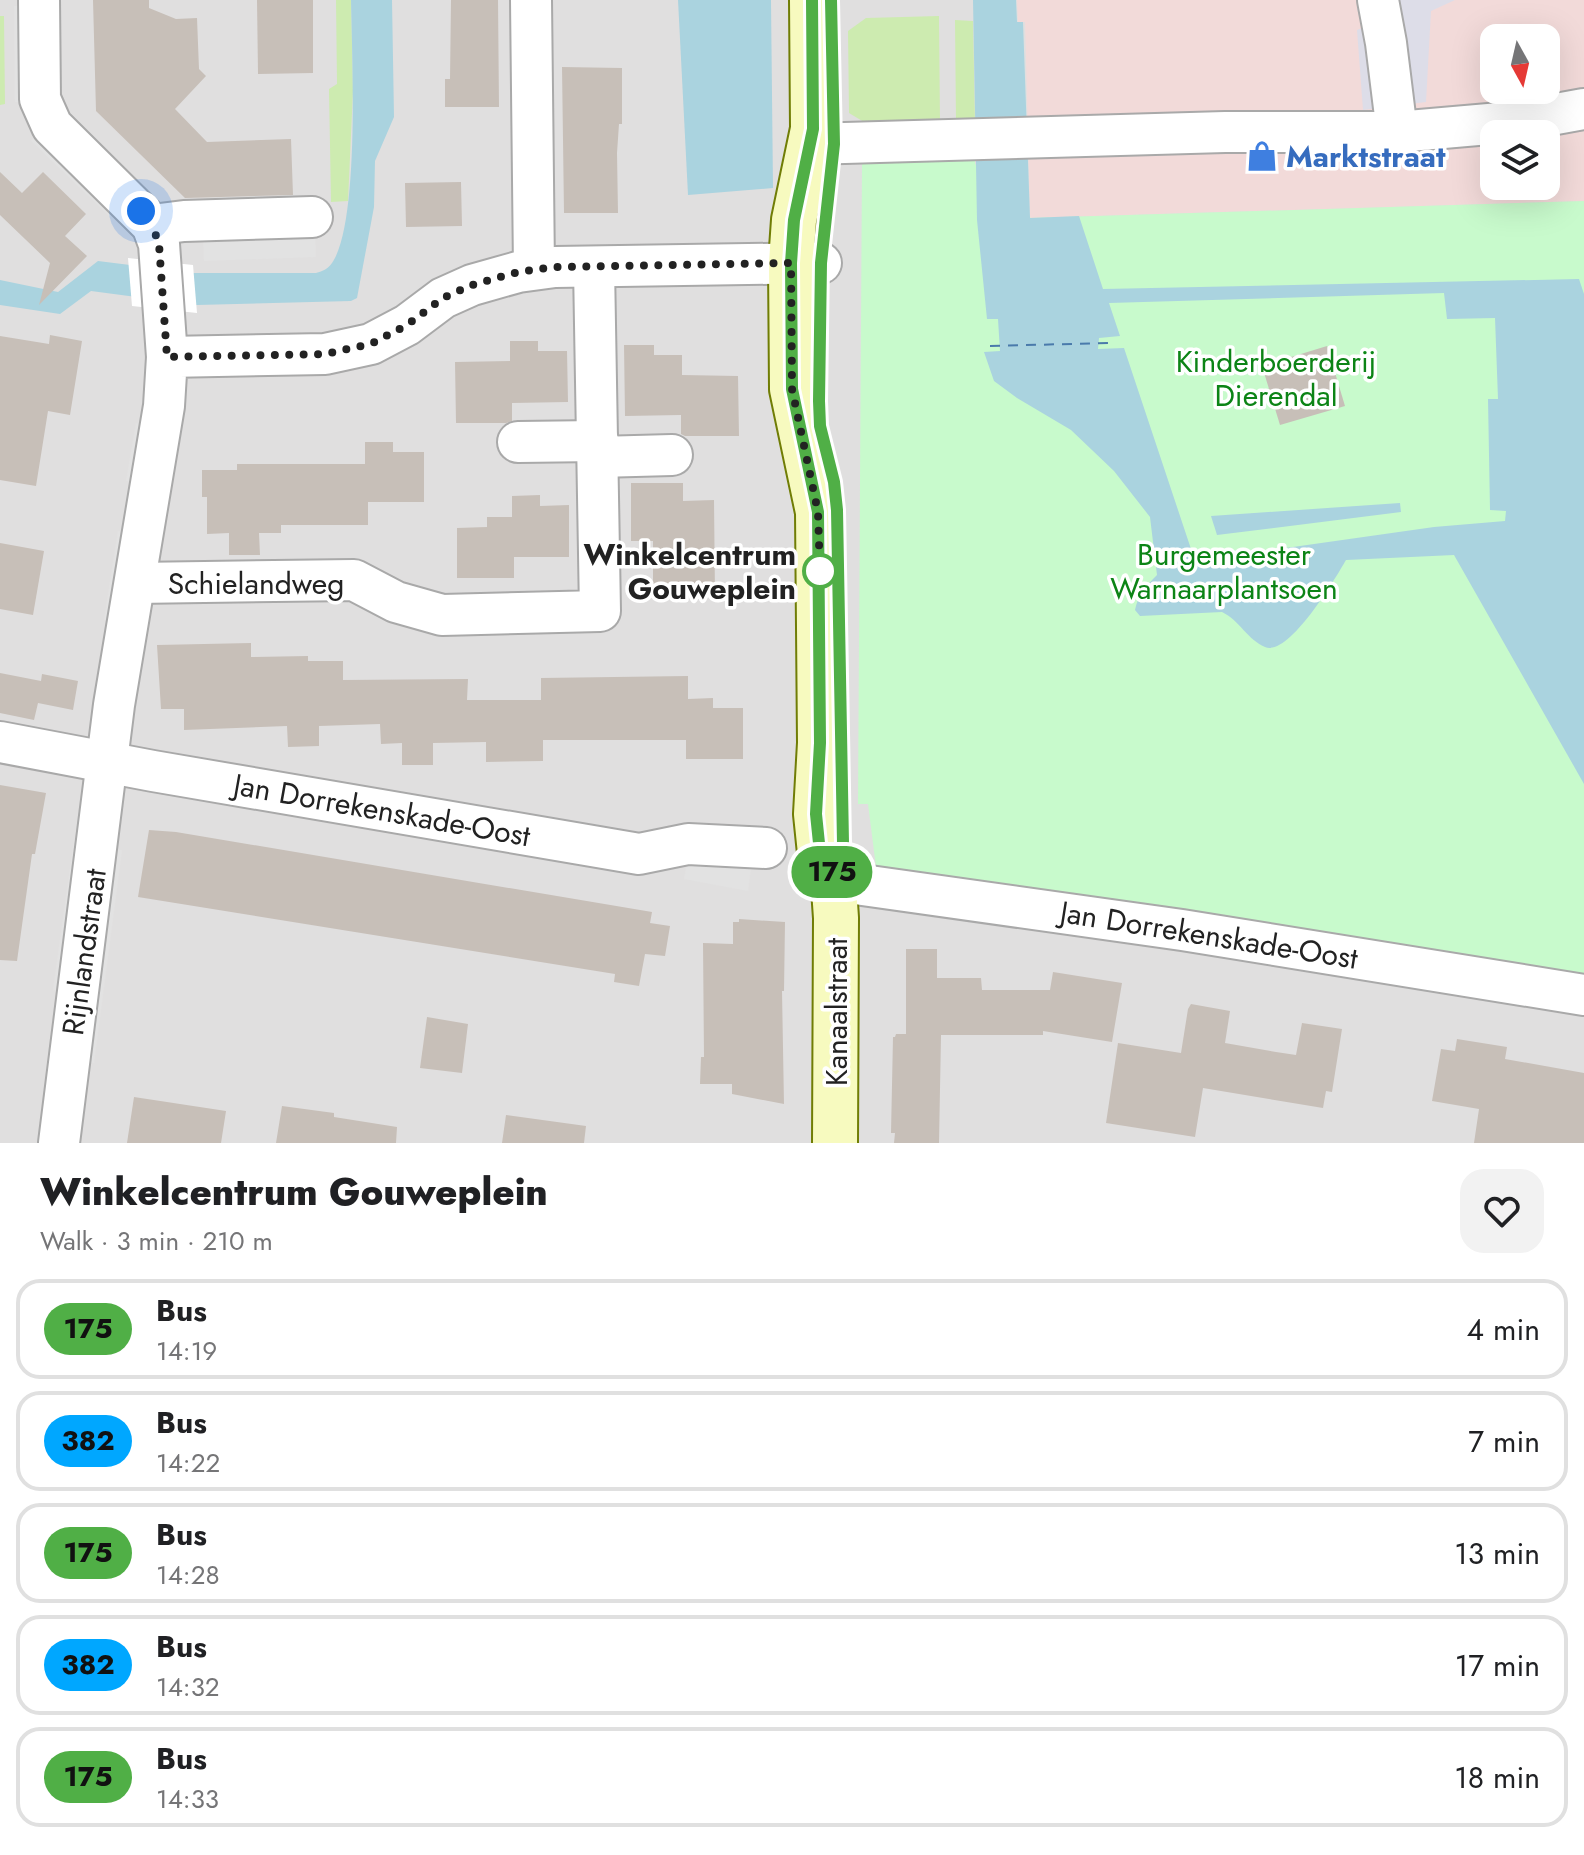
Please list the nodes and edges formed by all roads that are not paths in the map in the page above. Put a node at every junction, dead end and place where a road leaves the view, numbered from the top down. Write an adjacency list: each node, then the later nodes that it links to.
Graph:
1 (39, 0): 10 (street)
2 (531, 0): 13 (street)
3 (812, 0): 8 (main road)
4 (831, 0): 8 (main road)
5 (1378, 0): 7 (street)
6 (1584, 109): 7 (street)
7 (1397, 132): 8 (street)
8 (838, 143): 11 (main road)
9 (312, 217): 10 (street)
10 (156, 243): 14 (street, Schielandweg)
11 (806, 263): 12 (street); 22 (main road)
12 (594, 267): 13 (street); 16 (street, Schielandweg)
13 (534, 269): 14 (street)
14 (167, 357): 18 (street, Schielandweg)
15 (518, 442): 16 (street)
16 (598, 449): 17 (street); 18 (street, Schielandweg)
17 (672, 455)
18 (135, 583): 20 (street, Schielandweg)
19 (0, 742): 20 (street, Jan Dorrekenskade-Oost)
20 (107, 760): 21 (street, Jan Dorrekenskade-Oost); 24 (street, Rijnlandstraat)
21 (766, 848)
22 (833, 877): 23 (street, Jan Dorrekenskade-Oost); 25 (main road, Kanaalstraat)
23 (1584, 995)
24 (59, 1143)
25 (835, 1143)

